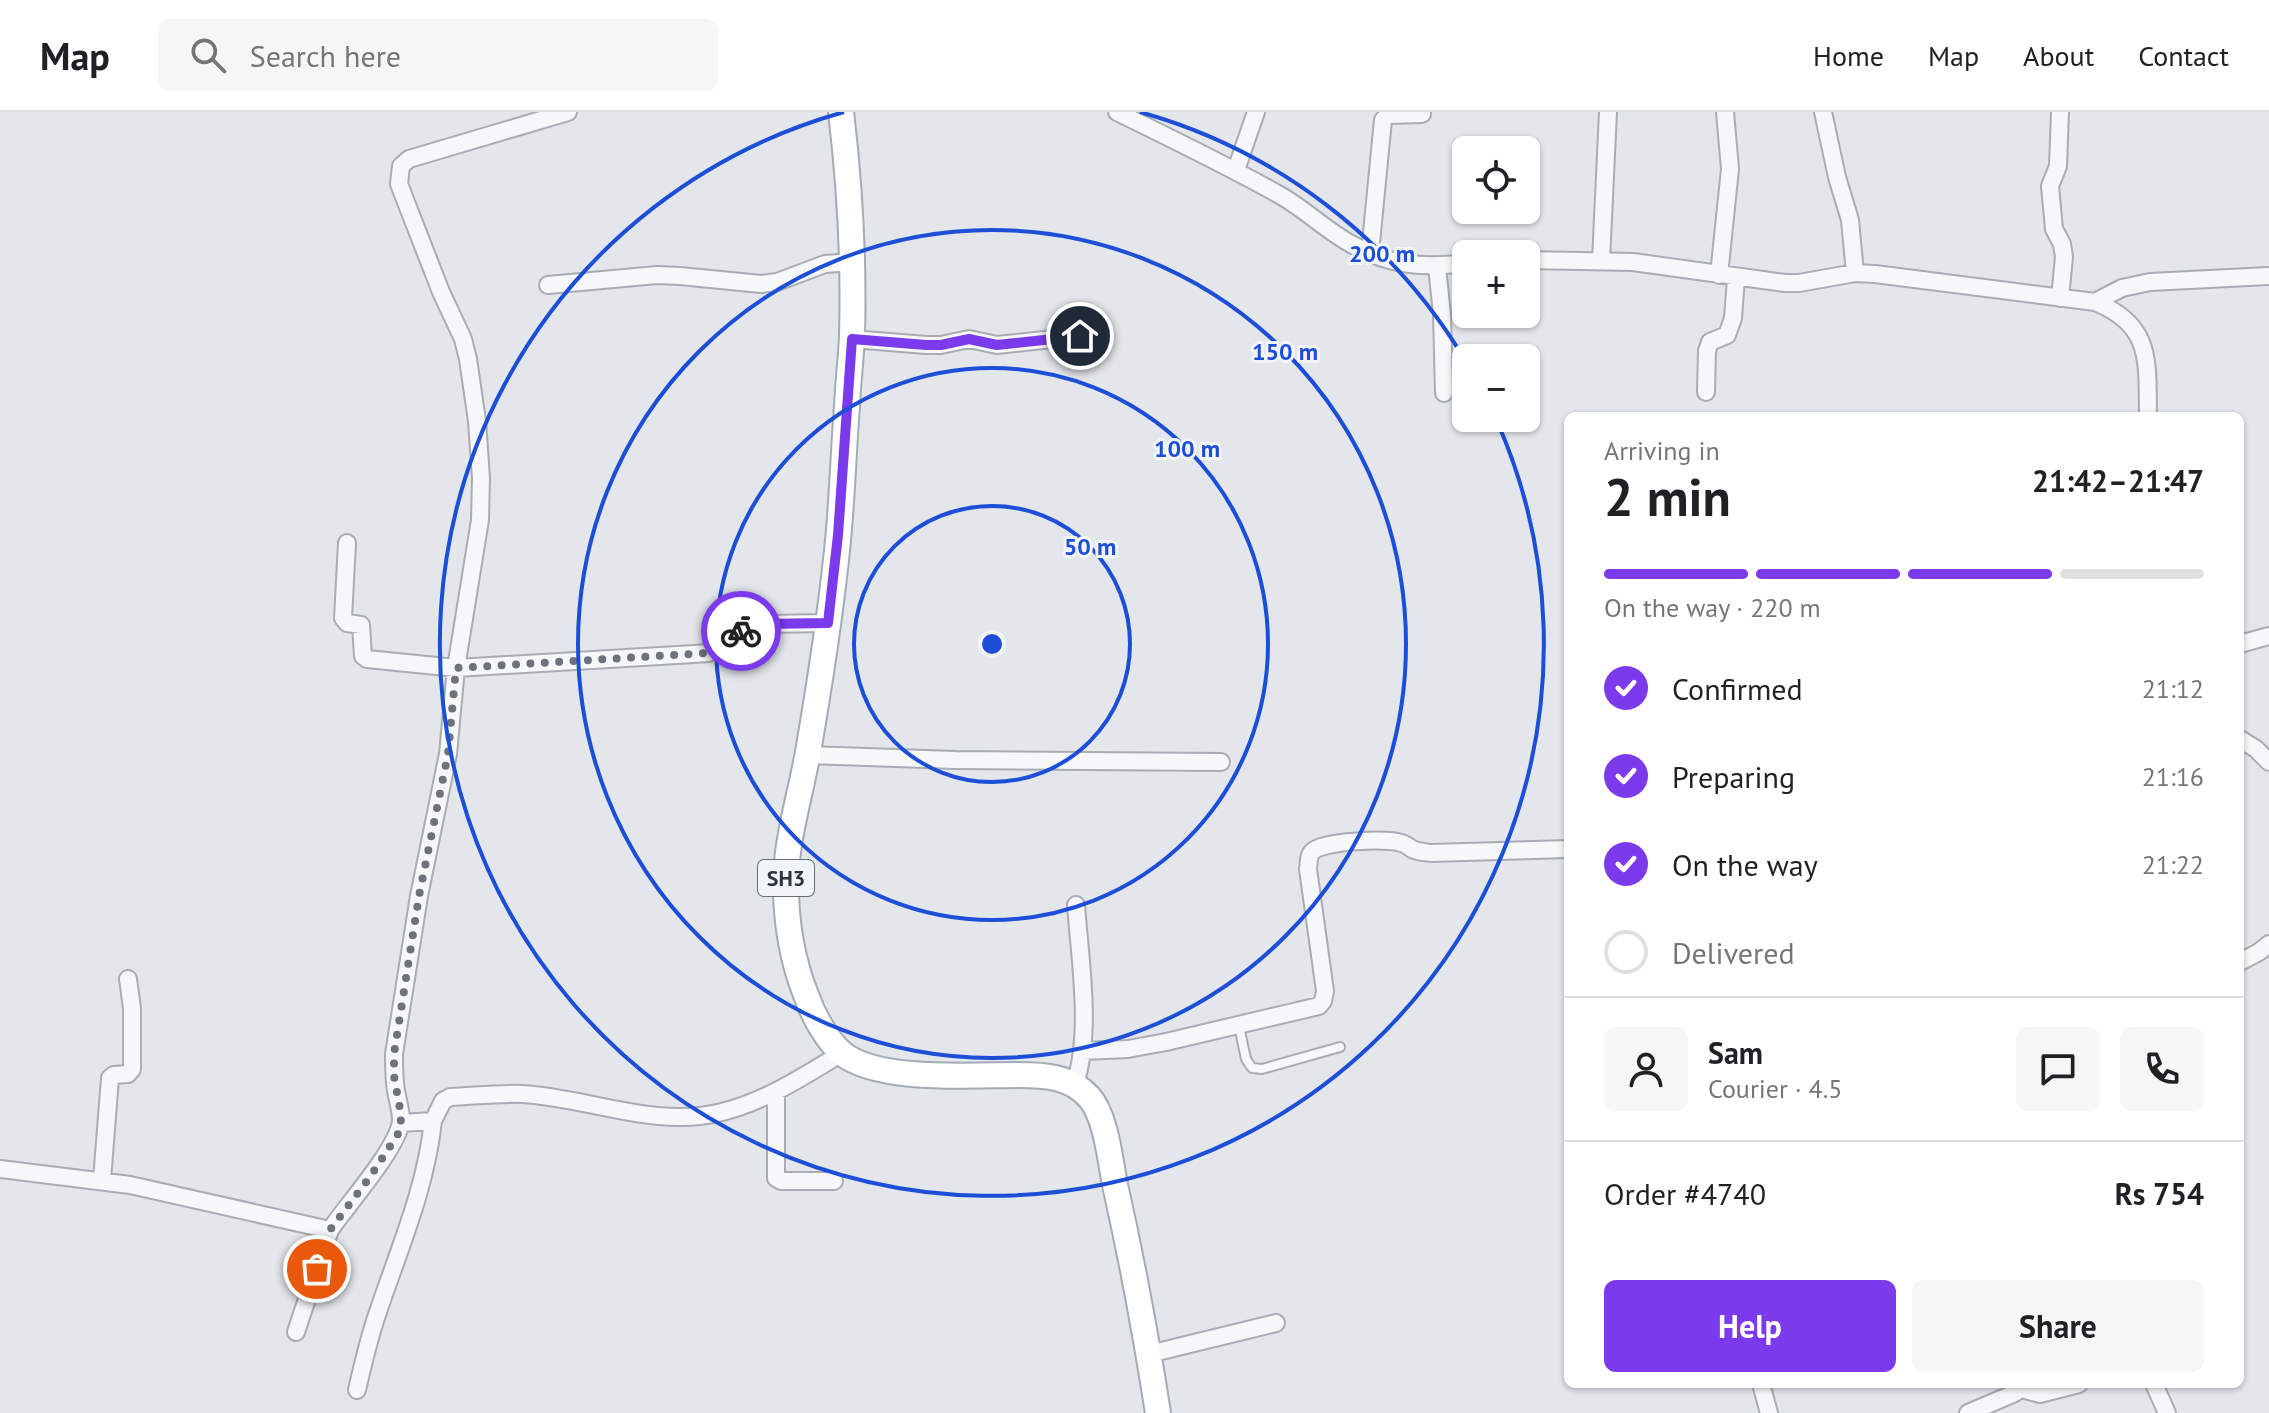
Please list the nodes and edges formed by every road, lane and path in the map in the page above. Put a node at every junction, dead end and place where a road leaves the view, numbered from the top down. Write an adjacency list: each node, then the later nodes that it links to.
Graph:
1 (568, 112): 32 (street)
2 (841, 112): 14 (main road, SH3)
3 (1117, 112): 10 (street)
4 (1256, 112): 10 (street)
5 (1608, 112): 13 (street)
6 (1725, 112): 18 (street)
7 (1823, 112): 17 (street)
8 (2060, 112): 21 (street)
9 (1422, 114): 11 (street)
10 (1236, 170): 11 (street)
11 (1370, 253): 16 (street)
12 (1540, 260): 13 (street)
13 (1601, 261): 18 (street)
14 (852, 262): 20 (street); 24 (main road, SH3)
15 (1452, 265): 16 (street)
16 (1437, 267): 26 (street)
17 (1855, 273): 18 (street); 21 (street)
18 (1728, 276): 25 (street)
19 (2269, 276): 22 (street)
20 (548, 285)
21 (2060, 298): 22 (street)
22 (2095, 302): 27 (street)
23 (1080, 336): 24 (street)
24 (852, 339): 29 (main road, SH3)
25 (1706, 392)
26 (1444, 393)
27 (2148, 412)
28 (347, 543): 32 (street)
29 (828, 623): 32 (street); 34 (main road, SH3)
30 (2269, 636): 31 (street)
31 (2244, 643)
32 (456, 668): 49 (street)
33 (2244, 742): 35 (street)
34 (807, 755): 36 (street); 45 (main road, SH3)
35 (2268, 760)
36 (1221, 762)
37 (1564, 849): 42 (street)
38 (1076, 905): 44 (street)
39 (2269, 944): 40 (street)
40 (2244, 960)
41 (128, 979): 51 (street)
42 (1239, 1026): 43 (lane); 44 (street)
43 (1340, 1047)
44 (1083, 1051): 46 (street)
45 (842, 1053): 46 (main road); 47 (street)
46 (1075, 1084): 56 (main road)
47 (776, 1092): 48 (street); 52 (street)
48 (433, 1121): 49 (street); 62 (street)
49 (401, 1123): 53 (street)
50 (0, 1169): 51 (street)
51 (102, 1180): 53 (street)
52 (834, 1181)
53 (330, 1230): 55 (street)
54 (1276, 1323): 56 (street)
55 (296, 1332)
56 (1149, 1354): 63 (main road)
57 (1762, 1388): 64 (street)
58 (2018, 1388): 65 (street)
59 (2024, 1388): 60 (street)
60 (2063, 1388)
61 (2156, 1388): 66 (street)
62 (357, 1390)
63 (1158, 1413)
64 (1769, 1413)
65 (1968, 1413)
66 (2167, 1413)

